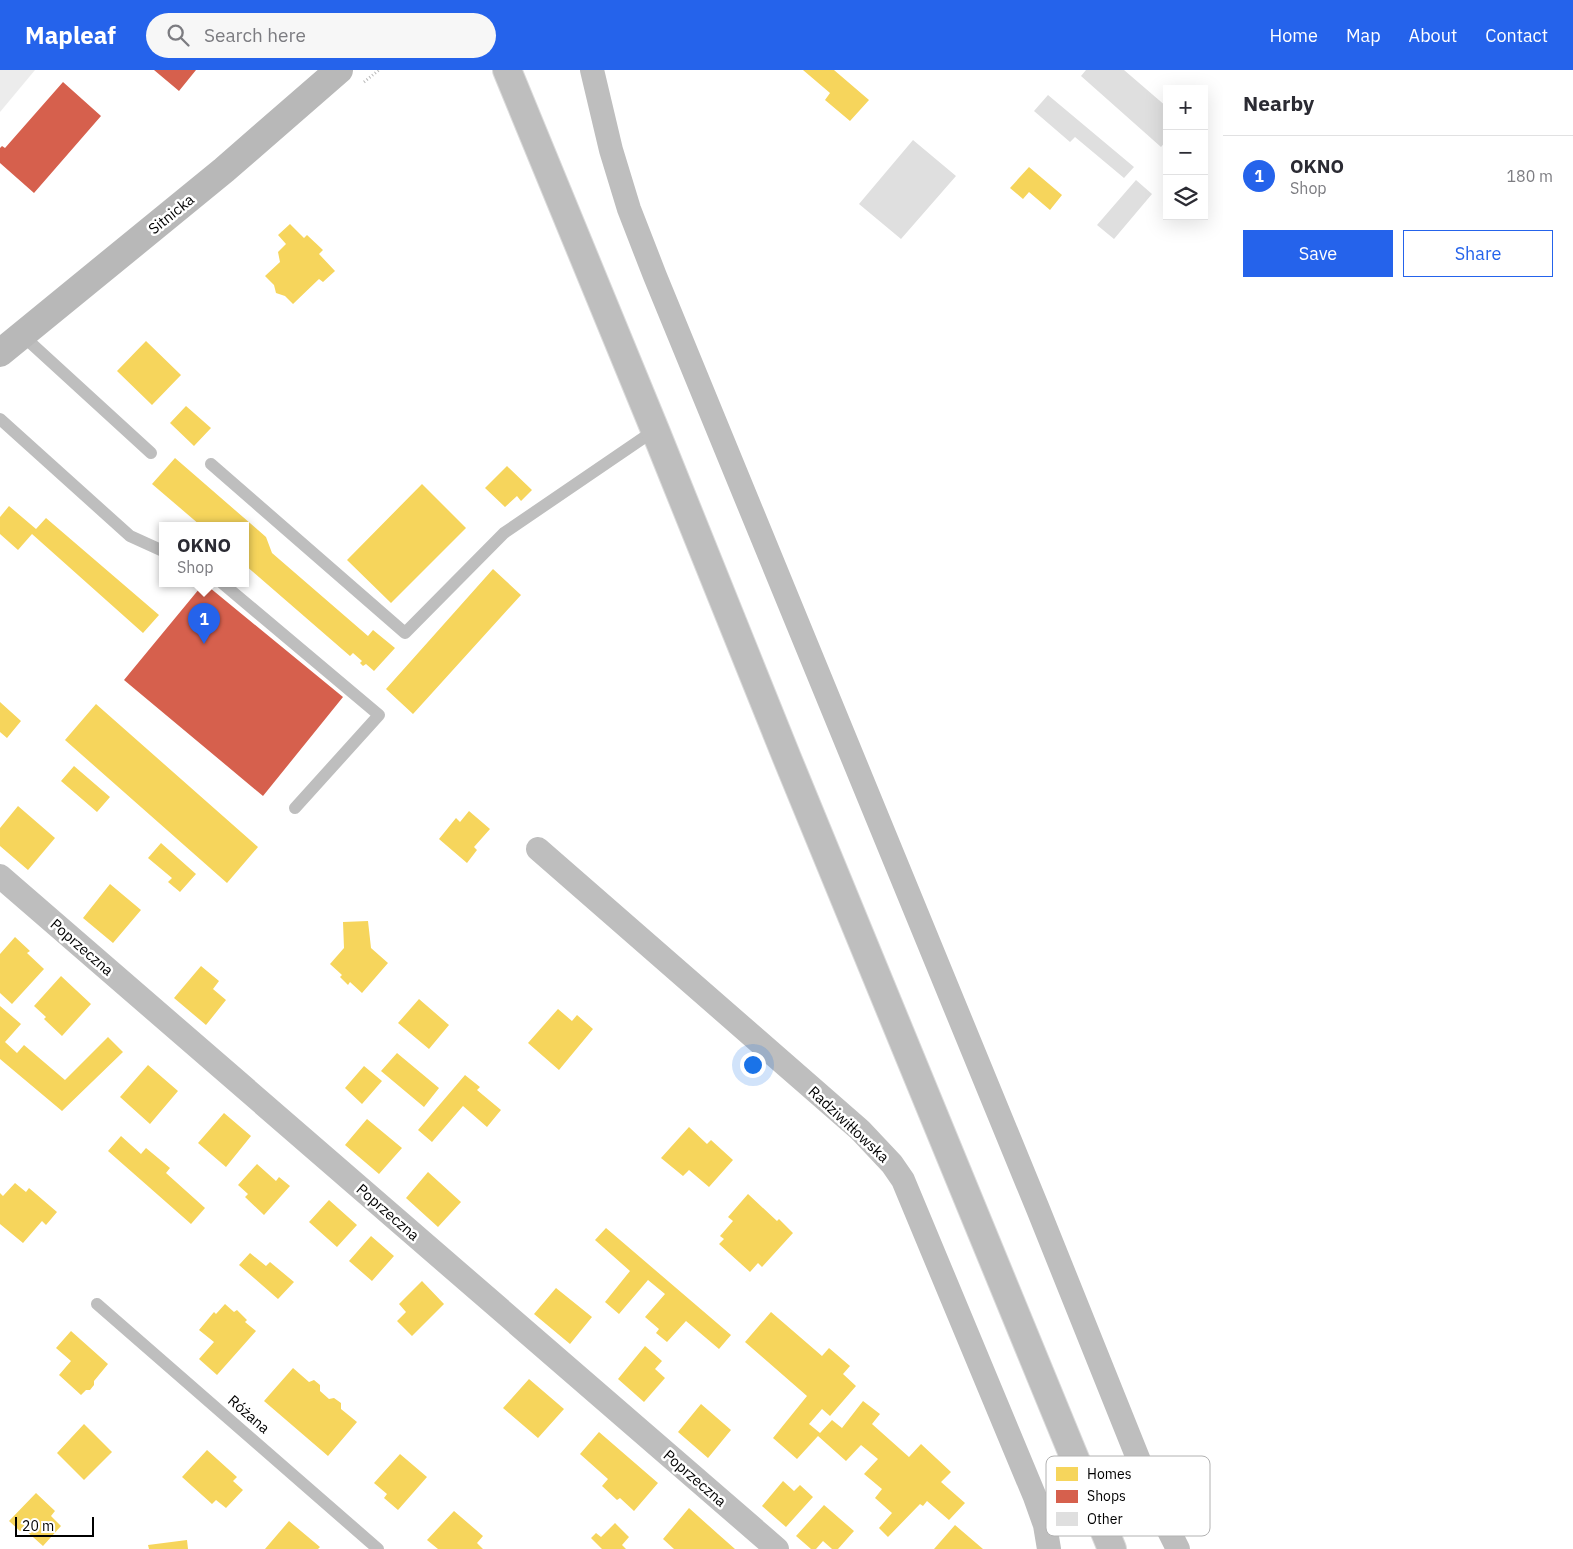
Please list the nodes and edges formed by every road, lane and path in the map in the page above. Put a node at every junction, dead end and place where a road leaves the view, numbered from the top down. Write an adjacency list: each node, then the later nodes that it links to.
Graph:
1 (339, 70): 4 (street, Sitnicka)
2 (507, 70): 7 (main road)
3 (592, 70): 17 (street)
4 (22, 335): 5 (street, Sitnicka); 8 (lane)
5 (0, 353)
6 (0, 419): 10 (lane)
7 (655, 430): 9 (lane); 16 (main road)
8 (151, 453)
9 (211, 464)
10 (159, 549)
11 (227, 587): 12 (lane)
12 (295, 808)
13 (538, 849): 18 (street, Radziwiłłowska)
14 (0, 876): 23 (street, Poprzeczna)
15 (98, 1304): 22 (lane, Różana)
16 (1074, 1456)
17 (1137, 1456)
18 (1046, 1531)
19 (1047, 1536): 24 (street, Radziwiłłowska)
20 (1107, 1536): 25 (main road)
21 (1172, 1536): 26 (street)
22 (378, 1549)
23 (777, 1549)
24 (1049, 1549)
25 (1112, 1549)
26 (1178, 1549)

